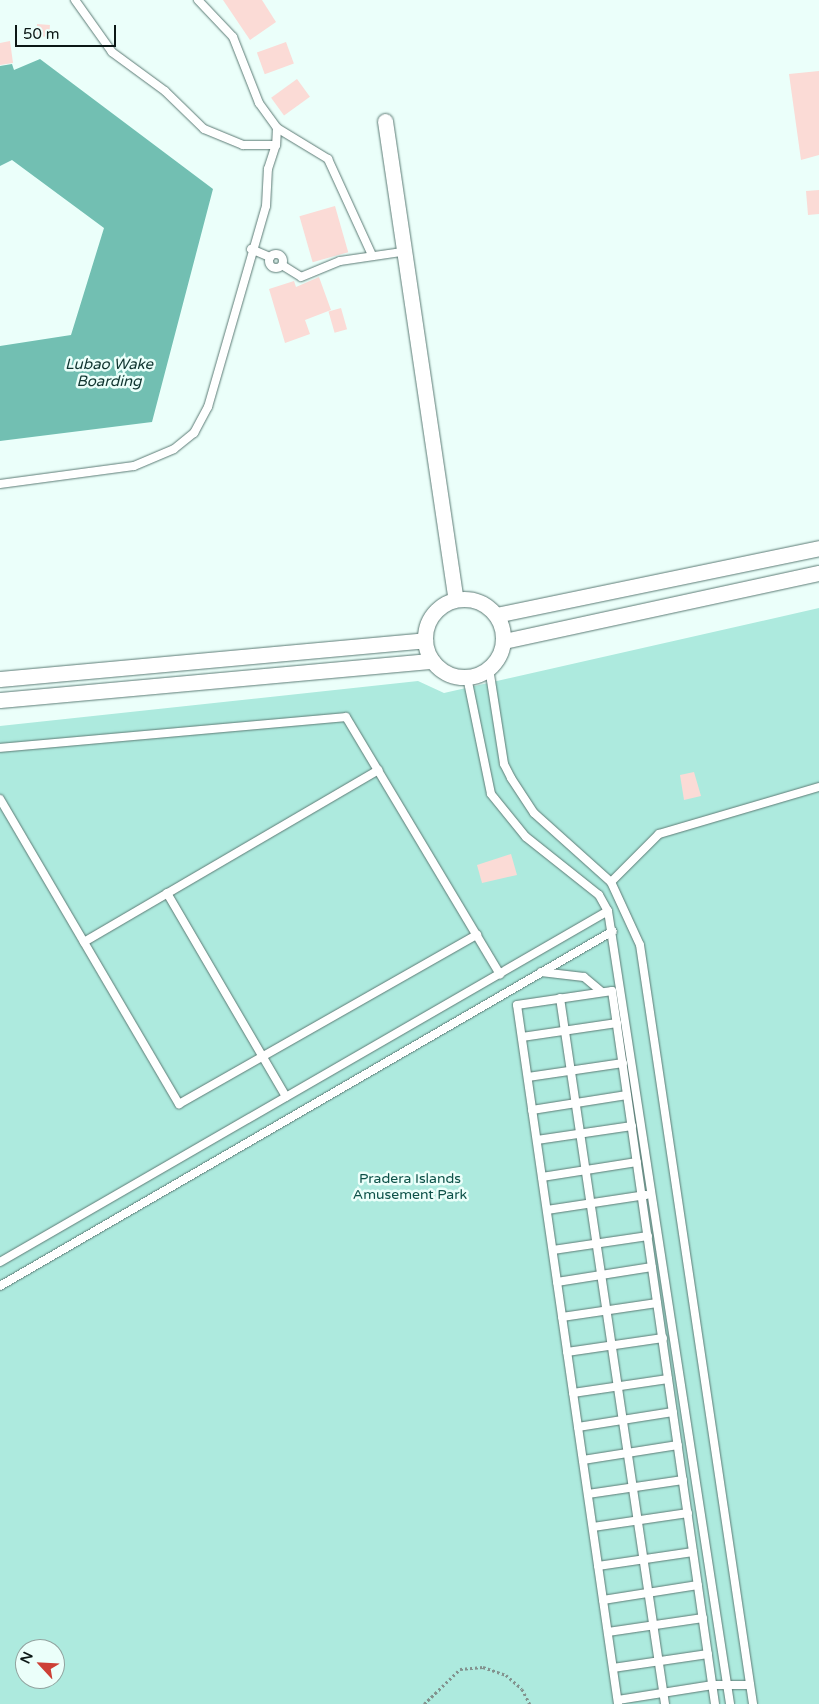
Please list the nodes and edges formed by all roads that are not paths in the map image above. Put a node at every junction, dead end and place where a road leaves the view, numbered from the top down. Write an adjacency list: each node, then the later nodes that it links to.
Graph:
1 (75, 0): 5 (lane)
2 (198, 0): 4 (lane)
3 (385, 121): 7 (street)
4 (277, 128): 5 (lane); 8 (lane)
5 (276, 145): 6 (lane)
6 (251, 249): 8 (lane); 9 (lane)
7 (402, 252): 8 (lane); 12 (street)
8 (372, 255)
9 (0, 484)
10 (814, 549): 11 (street); 13 (street)
11 (816, 573): 15 (street)
12 (456, 599): 13 (street); 14 (street)
13 (496, 615): 15 (street)
14 (425, 640): 16 (street); 19 (street)
15 (504, 641): 17 (street)
16 (432, 661): 18 (street); 20 (street)
17 (489, 668): 18 (street); 25 (lane)
18 (467, 677): 27 (lane)
19 (0, 679)
20 (0, 700)
21 (0, 748): 22 (lane)
22 (378, 770): 26 (lane); 29 (lane)
23 (819, 787): 25 (lane)
24 (0, 799): 30 (lane)
25 (611, 882): 97 (lane)
26 (167, 893): 30 (lane); 38 (lane)
27 (608, 911): 28 (lane); 32 (lane)
28 (613, 931): 31 (lane); 52 (lane)
29 (477, 935): 32 (lane); 38 (lane)
30 (84, 942): 38 (lane)
31 (541, 972): 33 (lane); 63 (lane)
32 (500, 974): 43 (lane)
33 (602, 992): 34 (lane); 35 (lane)
34 (560, 998): 36 (lane); 37 (lane)
35 (617, 1022): 36 (lane); 39 (lane)
36 (565, 1030): 37 (lane); 40 (lane)
37 (522, 1037): 41 (lane)
38 (263, 1057): 43 (lane)
39 (623, 1063): 40 (lane); 42 (lane)
40 (571, 1071): 41 (lane); 44 (lane)
41 (528, 1077): 45 (lane)
42 (627, 1095): 44 (lane); 46 (lane)
43 (286, 1097): 59 (lane)
44 (576, 1103): 45 (lane); 47 (lane)
45 (532, 1110): 48 (lane)
46 (632, 1126): 47 (lane); 49 (lane)
47 (581, 1133): 48 (lane); 50 (lane)
48 (537, 1140): 51 (lane)
49 (637, 1162): 50 (lane); 53 (lane)
50 (586, 1170): 51 (lane); 54 (lane)
51 (542, 1177): 55 (lane)
52 (653, 1194): 53 (lane); 99 (lane)
53 (642, 1195): 54 (lane); 56 (lane)
54 (591, 1203): 55 (lane); 57 (lane)
55 (547, 1210): 58 (lane)
56 (648, 1236): 57 (lane); 60 (lane)
57 (597, 1244): 58 (lane); 61 (lane)
58 (553, 1250): 62 (lane)
59 (0, 1262)
60 (652, 1267): 61 (lane); 64 (lane)
61 (602, 1275): 62 (lane); 65 (lane)
62 (557, 1282): 66 (lane)
63 (0, 1286)
64 (657, 1303): 65 (lane); 67 (lane)
65 (607, 1311): 66 (lane); 68 (lane)
66 (562, 1318): 69 (lane)
67 (662, 1338): 68 (lane); 70 (lane)
68 (612, 1346): 69 (lane); 71 (lane)
69 (567, 1352): 72 (lane)
70 (668, 1379): 71 (lane); 73 (lane)
71 (618, 1386): 72 (lane); 74 (lane)
72 (573, 1393): 75 (lane)
73 (673, 1412): 74 (lane); 76 (lane)
74 (623, 1420): 75 (lane); 77 (lane)
75 (578, 1427): 78 (lane)
76 (678, 1445): 77 (lane); 79 (lane)
77 (628, 1453): 78 (lane); 80 (lane)
78 (583, 1460): 81 (lane)
79 (683, 1480): 80 (lane); 82 (lane)
80 (633, 1487): 81 (lane); 83 (lane)
81 (588, 1494): 84 (lane)
82 (688, 1513): 83 (lane); 85 (lane)
83 (638, 1520): 84 (lane); 86 (lane)
84 (592, 1527): 87 (lane)
85 (694, 1552): 86 (lane); 88 (lane)
86 (644, 1559): 87 (lane); 89 (lane)
87 (598, 1566): 90 (lane)
88 (698, 1585): 89 (lane); 91 (lane)
89 (649, 1593): 90 (lane); 92 (lane)
90 (603, 1600): 93 (lane)
91 (703, 1618): 92 (lane); 94 (lane)
92 (654, 1625): 93 (lane); 95 (lane)
93 (608, 1632): 96 (lane)
94 (708, 1654): 95 (lane); 98 (lane)
95 (659, 1662): 96 (lane); 100 (lane)
96 (613, 1668): 101 (lane)
97 (750, 1684): 99 (lane); 105 (lane)
98 (713, 1685): 99 (lane); 100 (lane); 103 (lane)
99 (727, 1688): 104 (lane)
100 (664, 1692): 101 (lane); 102 (lane)
101 (618, 1702)
102 (665, 1704)
103 (715, 1704)
104 (730, 1704)
105 (753, 1704)

